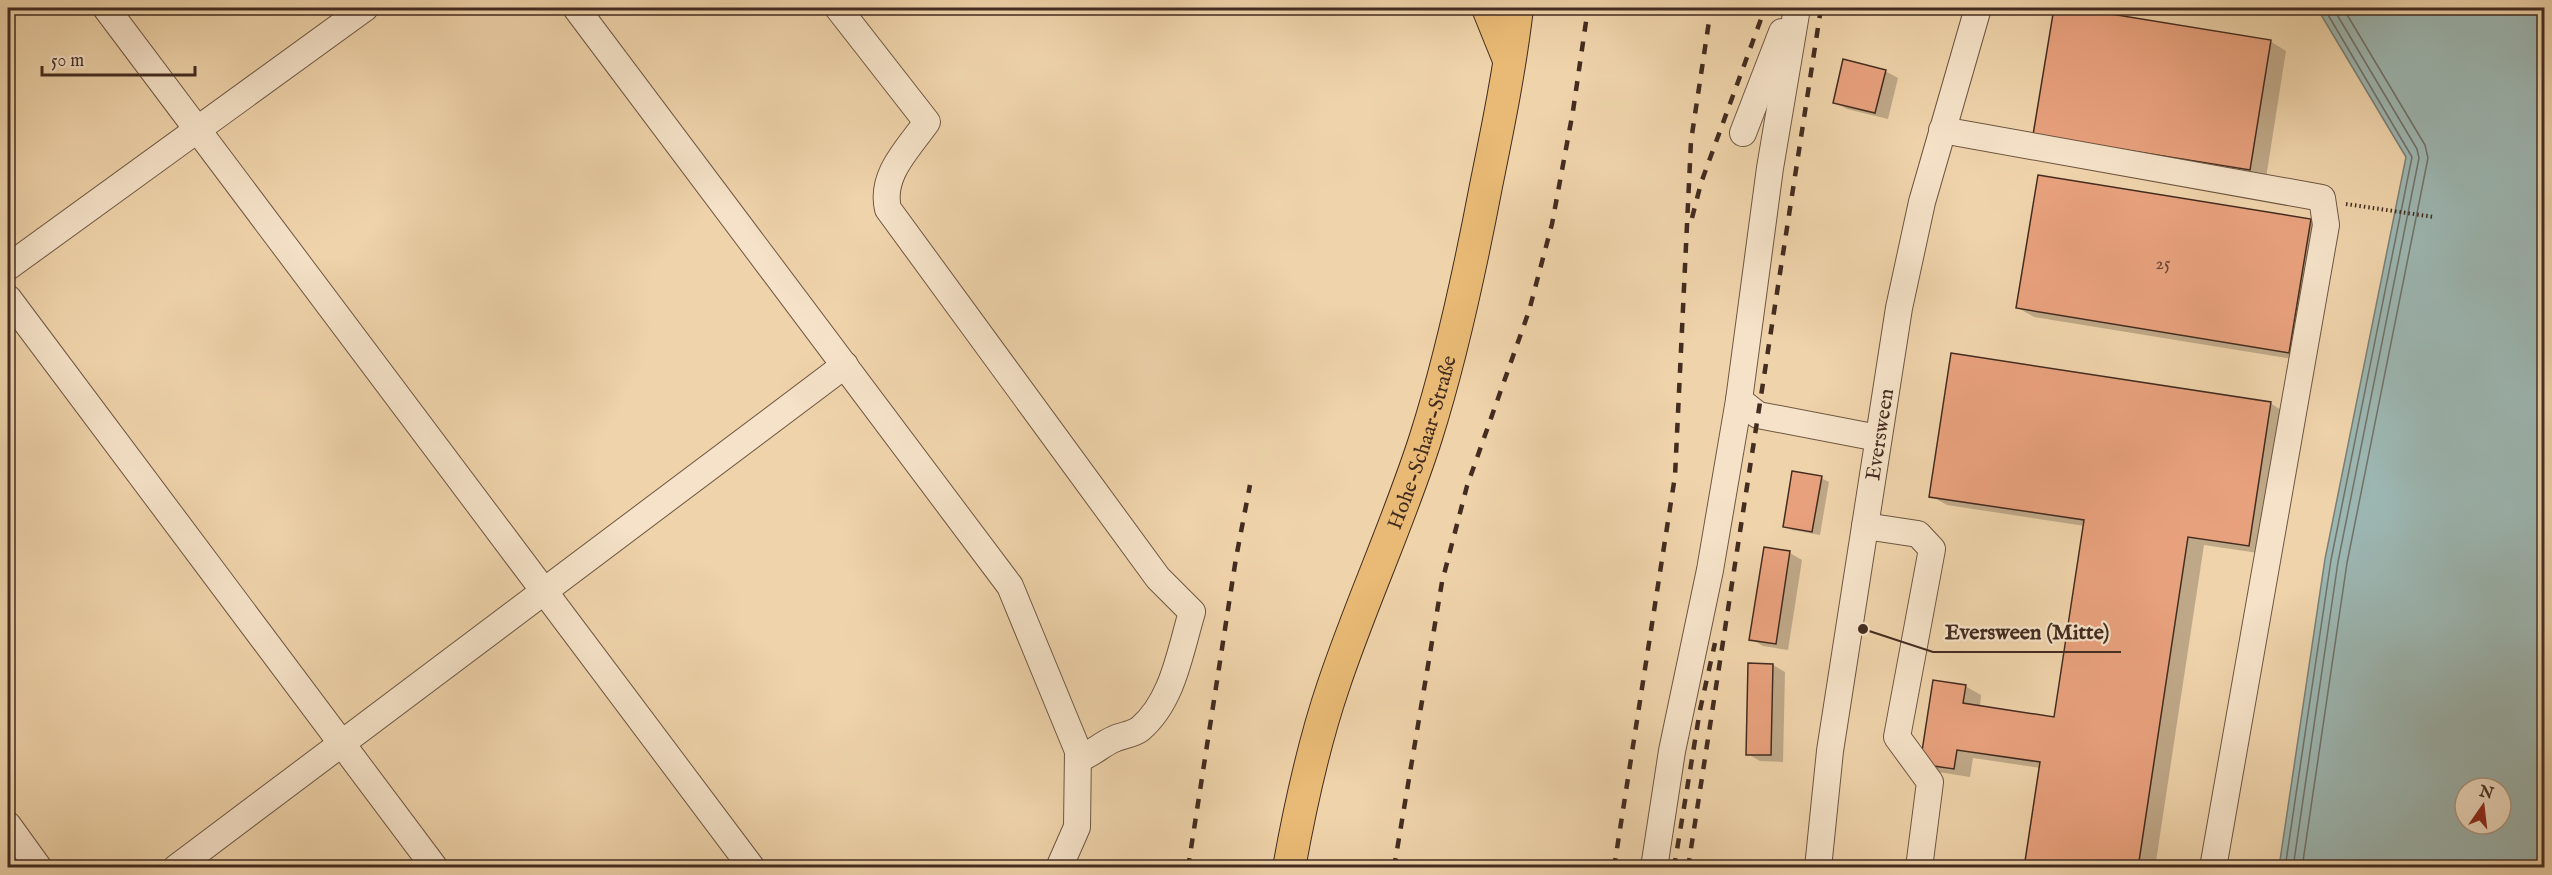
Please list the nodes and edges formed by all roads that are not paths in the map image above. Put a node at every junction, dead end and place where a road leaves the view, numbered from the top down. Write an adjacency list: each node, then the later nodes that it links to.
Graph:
1 (106, 8): 11 (street)
2 (365, 8): 11 (street)
3 (576, 8): 16 (street)
4 (838, 8): 22 (street)
5 (1488, 8): 10 (main road)
6 (1517, 8): 10 (main road, Hohe-Schaar-Straße)
7 (1791, 8): 13 (street)
8 (1797, 8): 17 (street)
9 (1978, 8): 12 (street, Eversween)
10 (1510, 64): 29 (main road, Hohe-Schaar-Straße)
11 (197, 129): 14 (street); 20 (street)
12 (1942, 130): 18 (street, Eversween); 33 (street)
13 (1743, 133)
14 (8, 267)
15 (8, 298): 21 (street)
16 (845, 365): 20 (street); 22 (street)
17 (1739, 400): 18 (street); 30 (street)
18 (1878, 438): 19 (street, Eversween)
19 (1865, 526): 31 (street, Eversween); 32 (street)
20 (544, 591): 21 (street); 27 (street)
21 (342, 743): 25 (street); 26 (street)
22 (1078, 759): 28 (street)
23 (8, 825): 24 (street)
24 (24, 857)
25 (176, 867)
26 (435, 867)
27 (752, 867)
28 (1059, 867)
29 (1289, 867)
30 (1654, 867)
31 (1818, 867)
32 (1919, 867)
33 (2213, 867)

